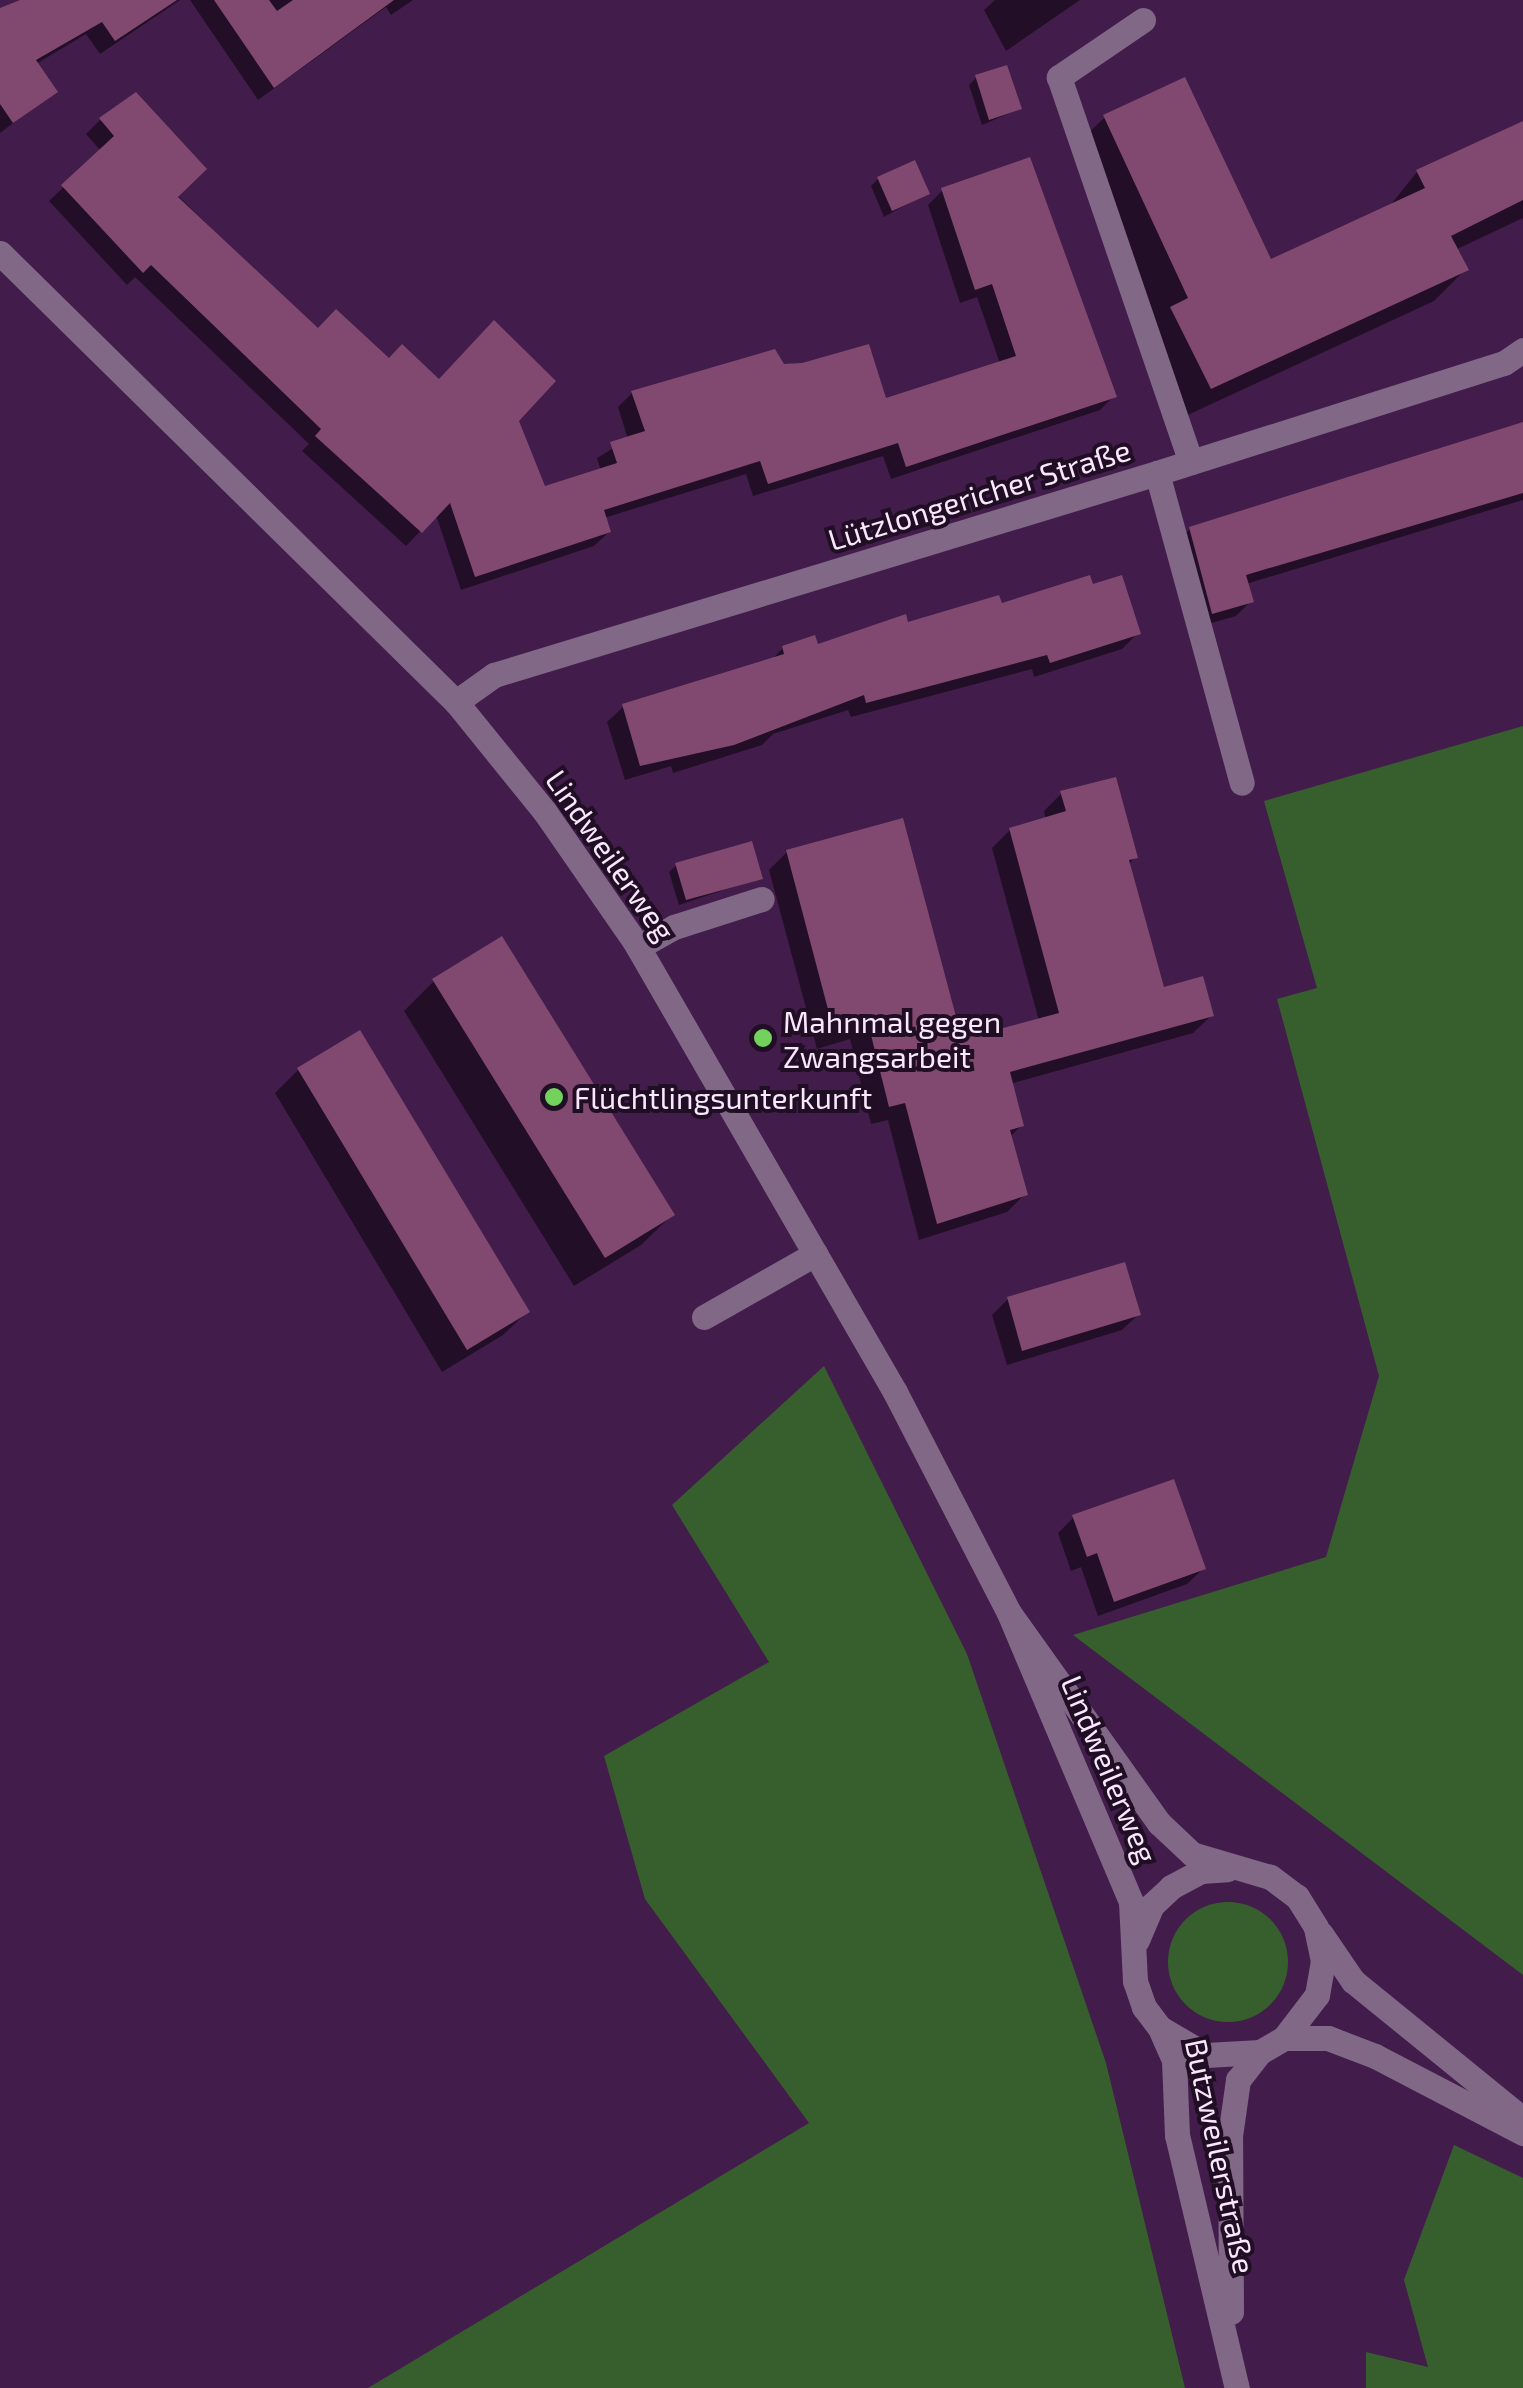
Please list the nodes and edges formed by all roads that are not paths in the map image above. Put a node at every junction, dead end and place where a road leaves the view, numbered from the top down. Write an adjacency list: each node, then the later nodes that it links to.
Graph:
1 (1143, 20): 4 (street)
2 (0, 253): 6 (street, Lindweilerweg)
3 (1523, 350): 4 (street, Lützlongericher Straße)
4 (1191, 462): 5 (street, Lützlongericher Straße)
5 (1157, 474): 6 (street, Lützlongericher Straße); 7 (street)
6 (456, 702): 9 (street, Lindweilerweg)
7 (1242, 783)
8 (762, 899): 9 (street)
9 (638, 947): 10 (street, Lindweilerweg)
10 (815, 1254): 11 (street); 12 (street, Lindweilerweg)
11 (704, 1317)
12 (1010, 1613): 13 (street, Lindweilerweg); 15 (street, Lindweilerweg)
13 (1236, 1868): 14 (street, Lindweilerweg); 15 (street, Lindweilerweg)
14 (1316, 1927): 17 (street); 19 (street, Lindweilerweg)
15 (1134, 1955): 16 (street, Lindweilerweg)
16 (1160, 2028): 18 (street); 21 (street, Butzweilerstraße)
17 (1284, 2038): 18 (street); 20 (street)
18 (1260, 2052): 21 (street, Butzweilerstraße)
19 (1523, 2119)
20 (1523, 2133)
21 (1232, 2356): 22 (street, Butzweilerstraße)
22 (1237, 2388)

